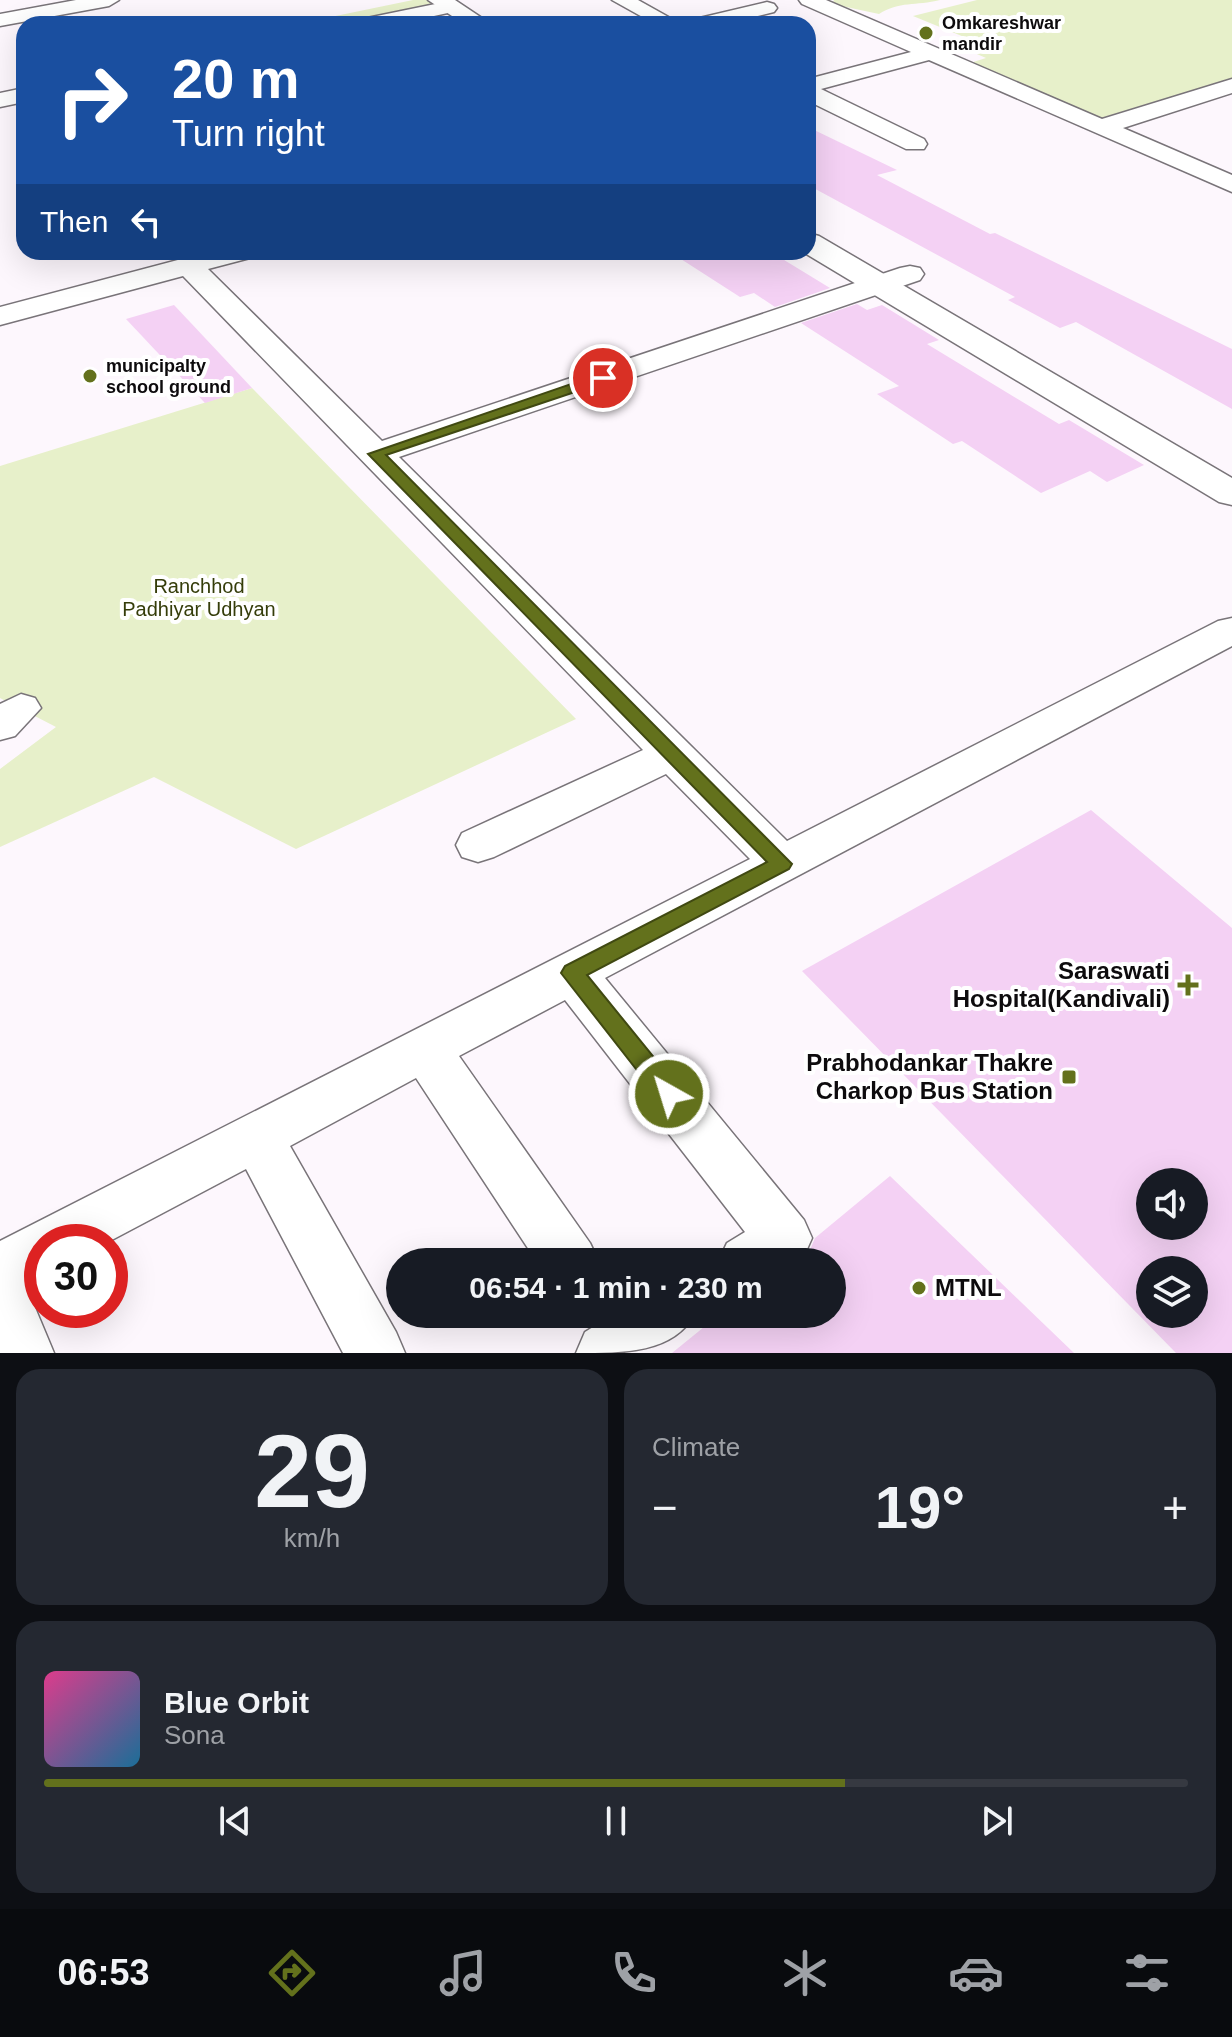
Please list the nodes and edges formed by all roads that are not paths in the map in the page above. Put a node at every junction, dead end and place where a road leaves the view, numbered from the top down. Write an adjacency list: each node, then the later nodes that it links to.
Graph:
1 (109, 0): 7 (street)
2 (654, 0): 4 (street)
3 (809, 0): 12 (street)
4 (627, 2): 10 (street)
5 (435, 8): 8 (street); 9 (street)
6 (767, 8): 11 (street)
7 (22, 16)
8 (401, 16)
9 (458, 16)
10 (655, 16)
11 (732, 16)
12 (858, 21): 13 (street); 14 (street)
13 (820, 30)
14 (932, 53): 16 (street); 18 (street)
15 (1232, 86): 18 (street)
16 (816, 87)
17 (816, 93): 19 (street)
18 (1101, 127): 20 (street)
19 (915, 144)
20 (1232, 184)
21 (816, 221): 25 (street)
22 (816, 245): 25 (street)
23 (211, 260): 24 (street)
24 (189, 266): 26 (street); 27 (street)
25 (895, 279): 27 (street); 28 (street); 29 (street)
26 (0, 316)
27 (376, 454): 31 (street)
28 (1232, 462)
29 (1232, 494)
30 (1232, 630): 33 (street)
31 (673, 753): 32 (street); 33 (street)
32 (478, 845)
33 (782, 864): 34 (street)
34 (572, 973): 35 (street); 39 (street)
35 (425, 1049): 36 (street); 38 (street)
36 (256, 1136): 37 (street); 44 (street)
37 (87, 1224)
38 (560, 1248)
39 (769, 1248)
40 (24, 1257): 41 (street)
41 (0, 1270)
42 (0, 1293): 43 (street)
43 (24, 1353)
44 (375, 1353)

